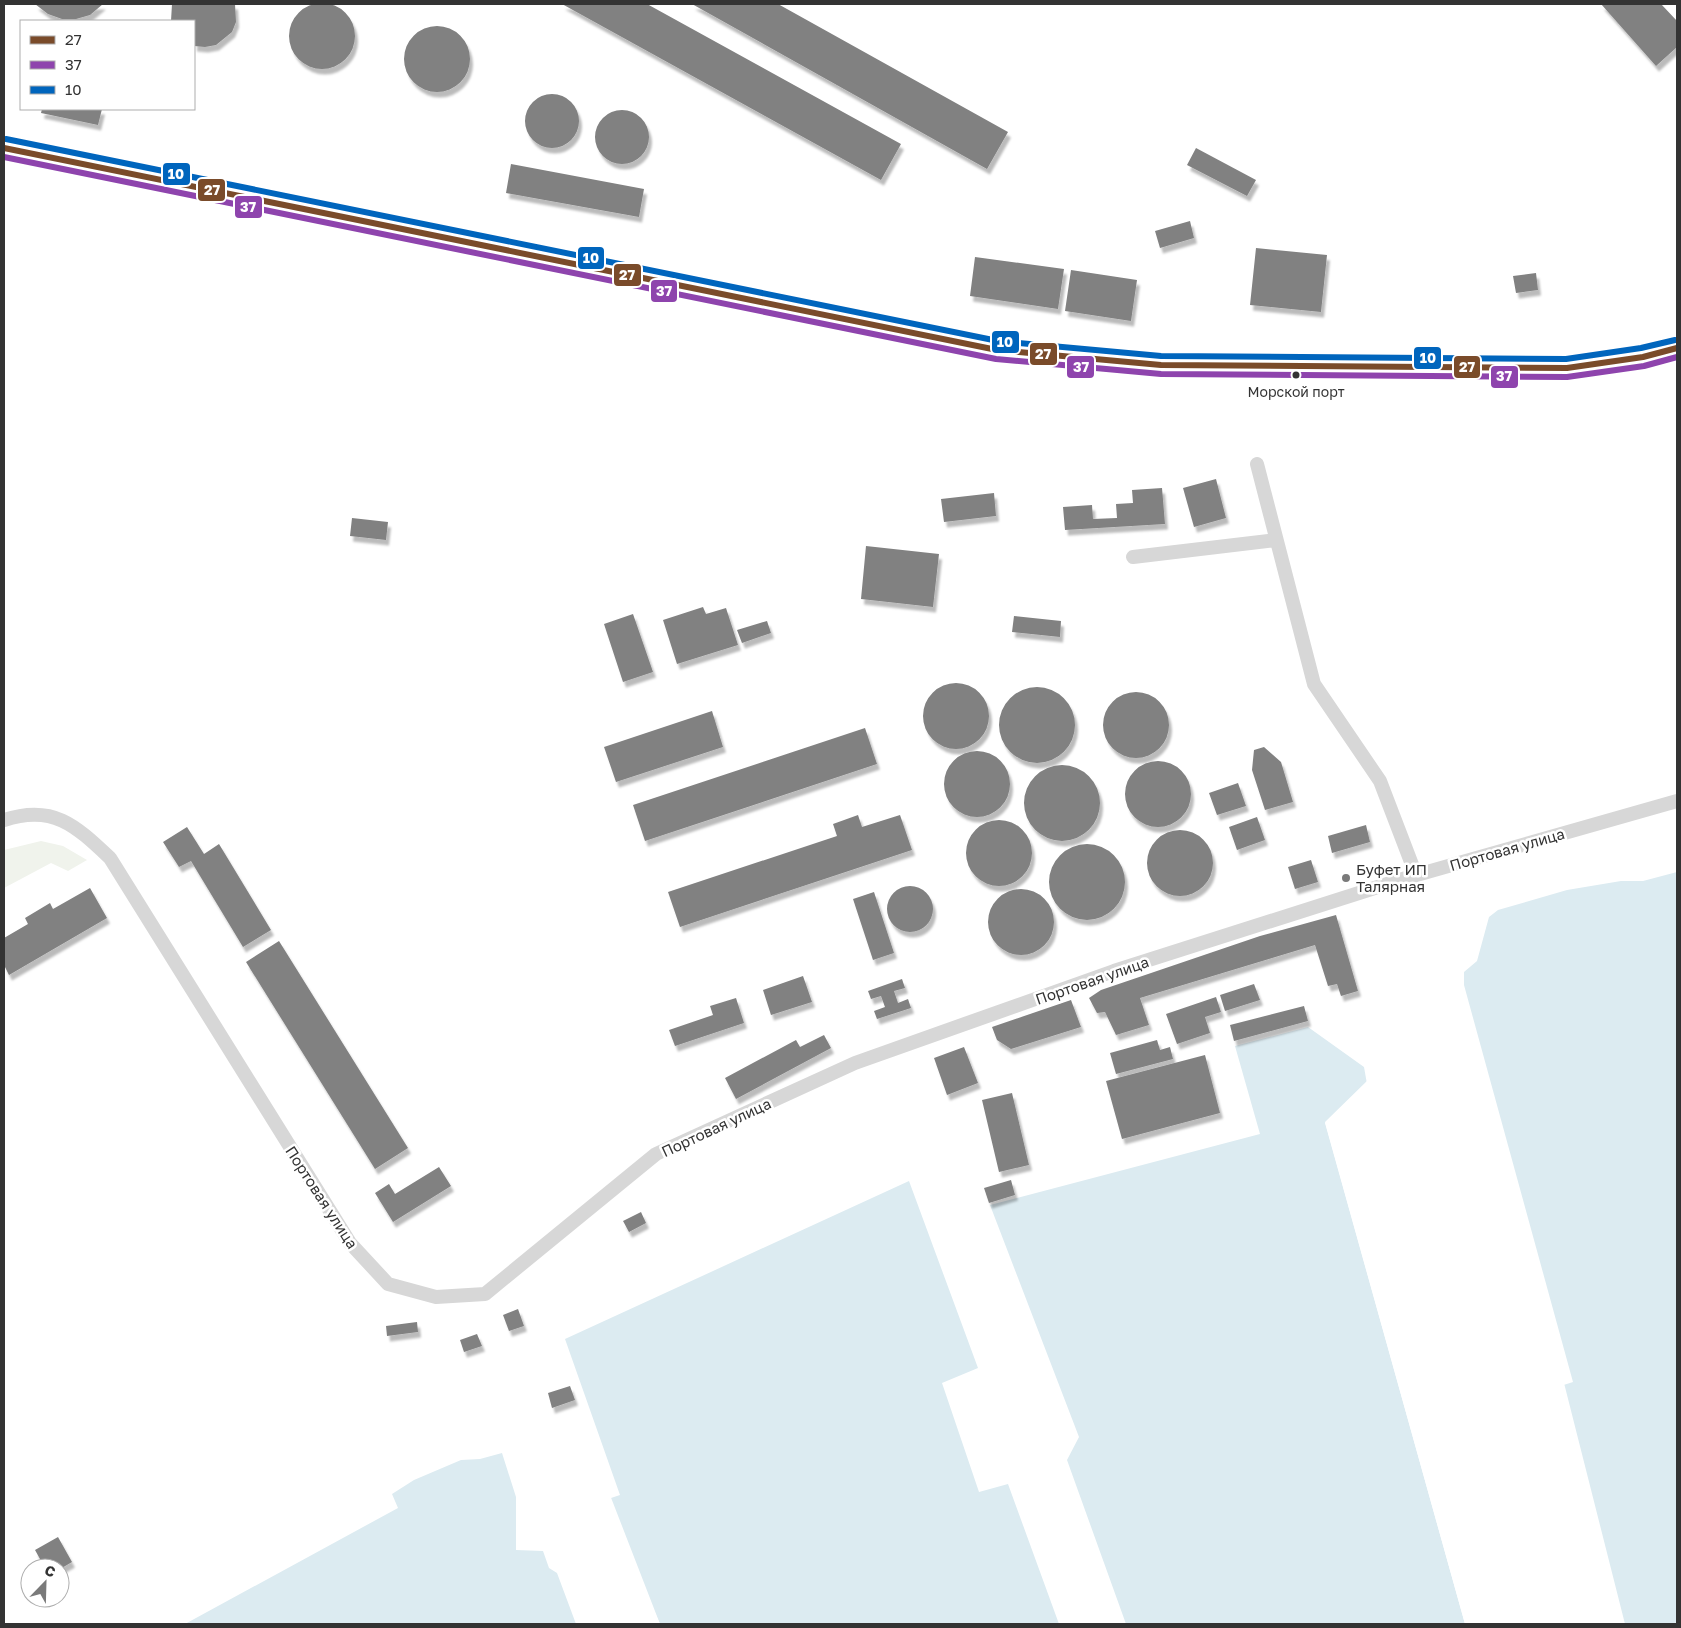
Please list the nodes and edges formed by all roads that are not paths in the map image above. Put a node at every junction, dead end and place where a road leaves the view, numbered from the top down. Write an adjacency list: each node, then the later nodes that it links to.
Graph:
1 (4, 148): 2 (highway)
2 (1677, 348)
3 (1257, 464): 4 (street)
4 (1276, 540): 5 (street); 8 (street)
5 (1133, 557)
6 (1677, 801): 8 (street, Портовая улица)
7 (4, 820): 8 (street, Портовая улица)
8 (1416, 875)

